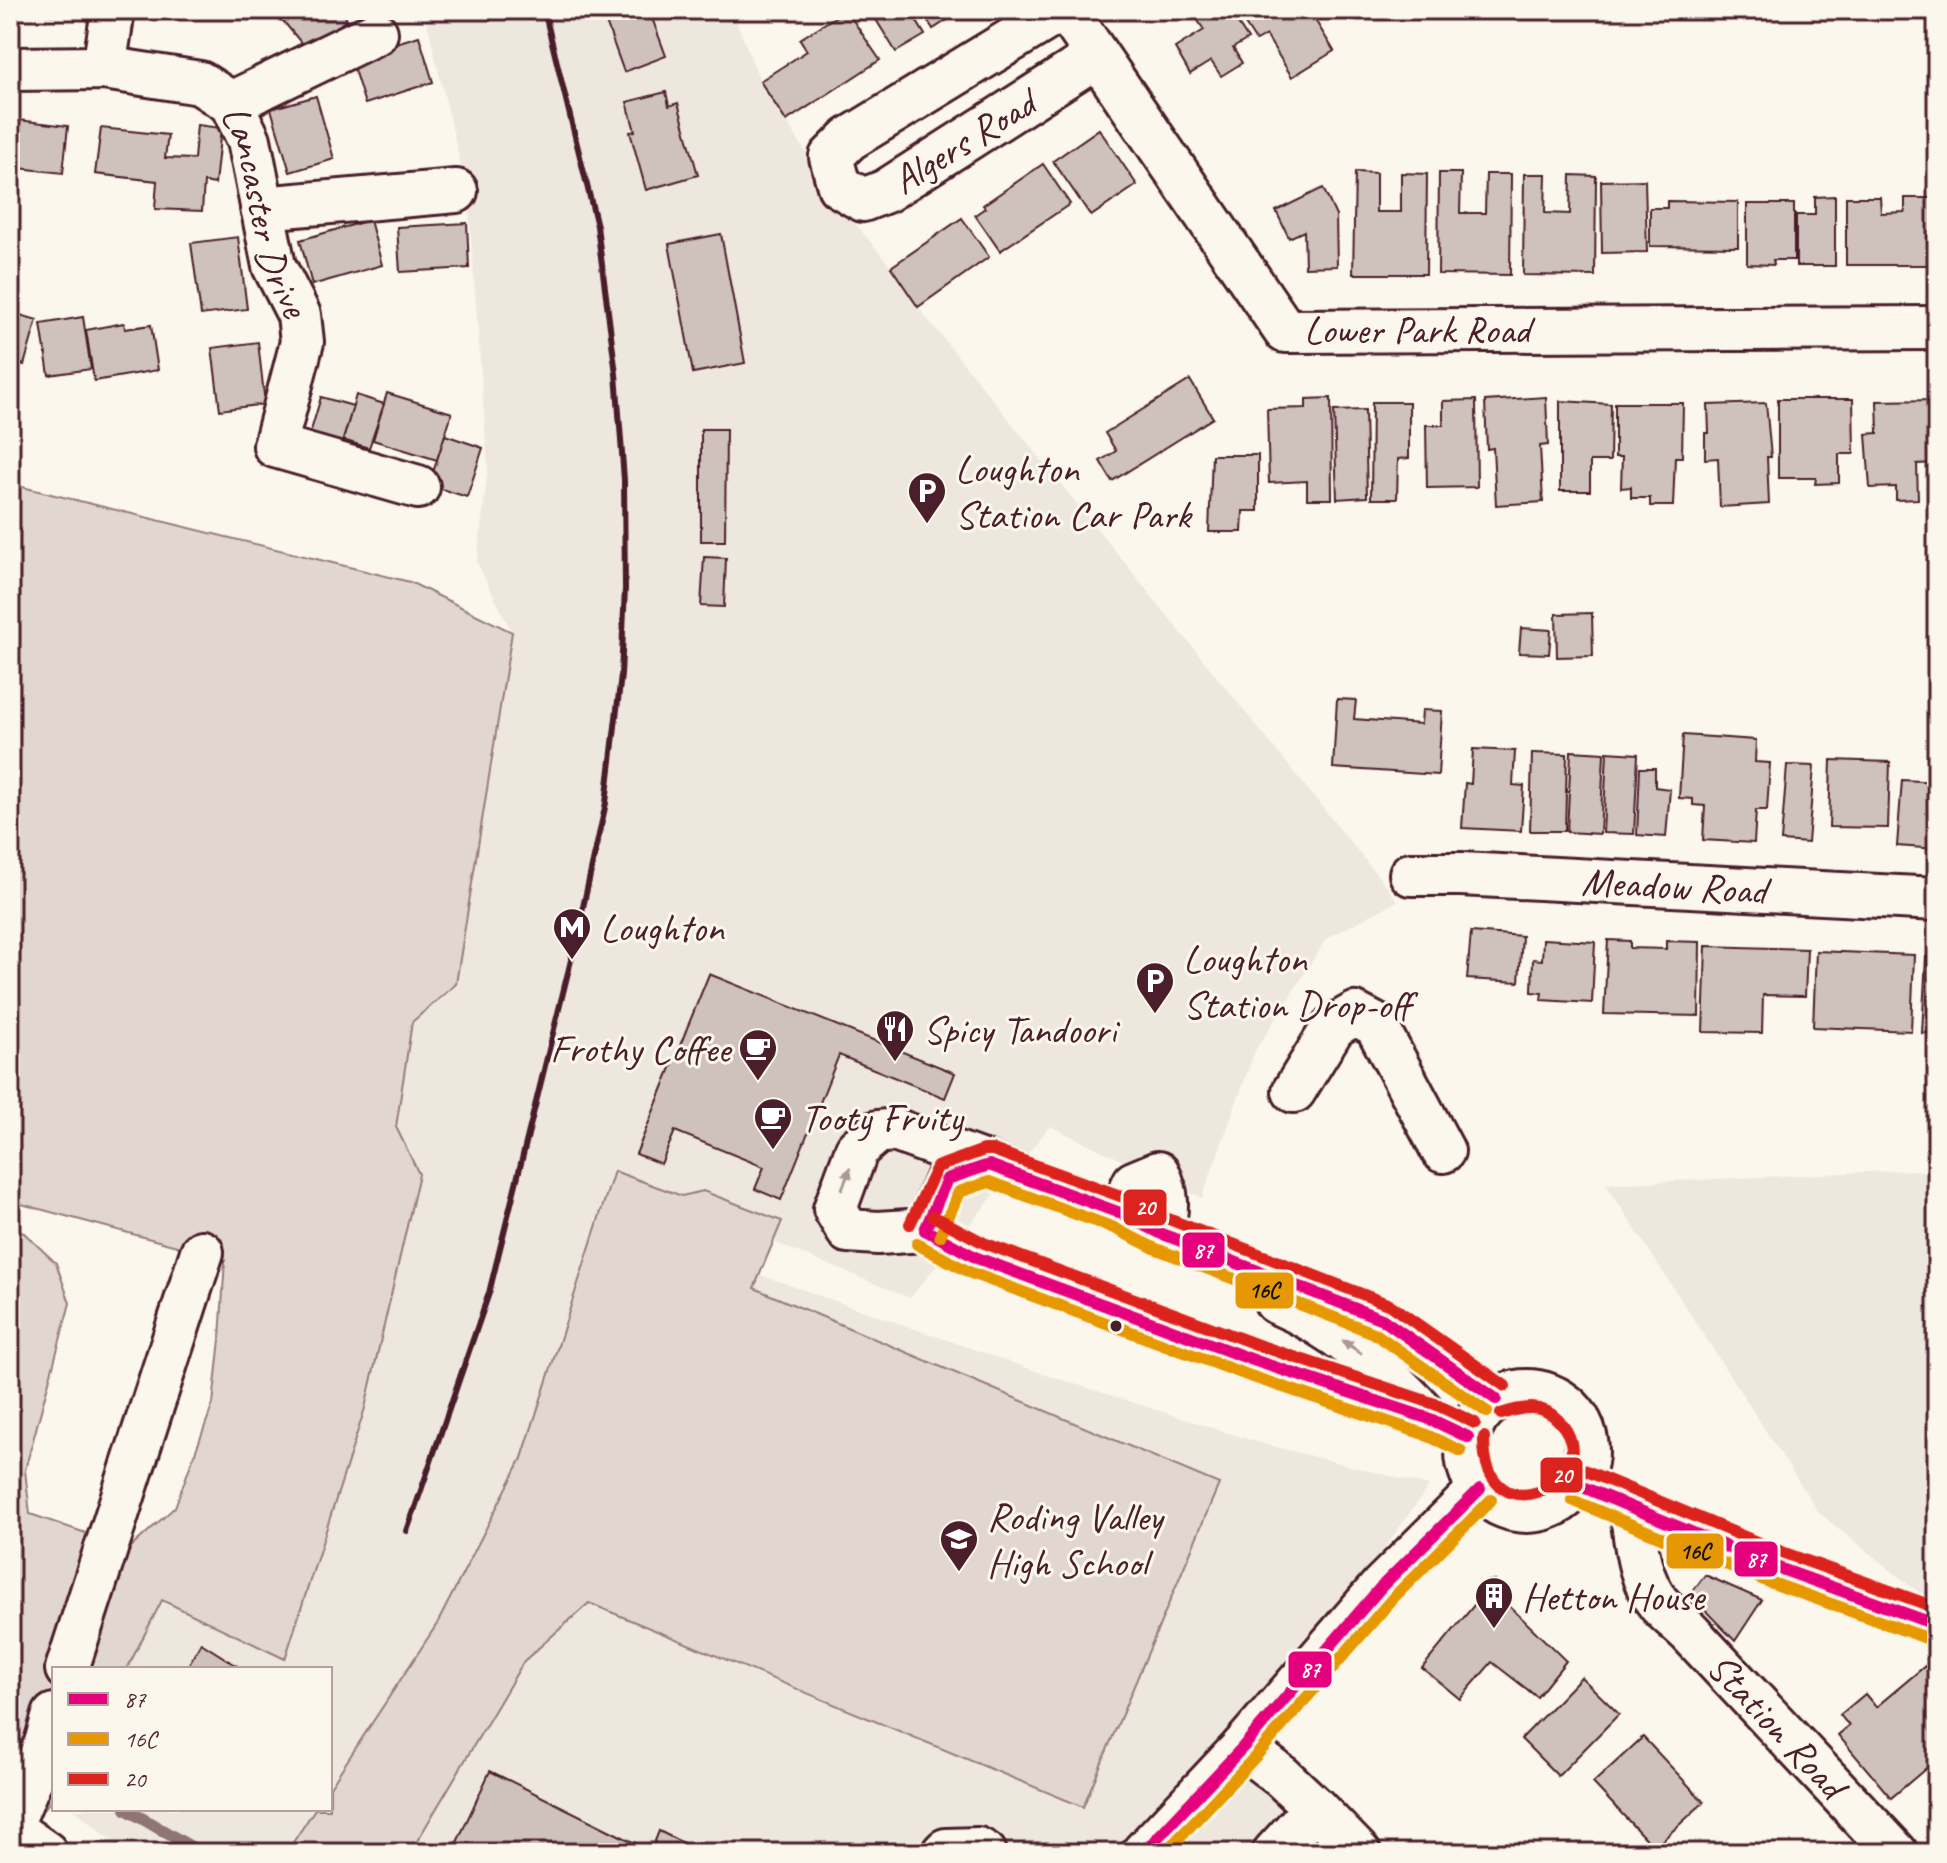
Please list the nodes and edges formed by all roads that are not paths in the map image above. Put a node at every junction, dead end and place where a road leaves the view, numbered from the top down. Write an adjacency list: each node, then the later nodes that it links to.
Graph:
1 (113, 10): 5 (street)
2 (1063, 10): 4 (street, Lower Park Road); 4 (street, Algers Road)
3 (376, 33): 7 (street)
4 (1097, 56): 10 (street, Lower Park Road)
5 (104, 68): 6 (street, Lancaster Drive); 7 (street, Lancaster Drive)
6 (10, 69)
7 (231, 103): 9 (street, Lancaster Drive)
8 (456, 191): 9 (street)
9 (262, 208): 11 (street, Lancaster Drive)
10 (1937, 328)
11 (418, 487)
12 (1411, 874): 13 (street, Meadow Road)
13 (1937, 899)
14 (1294, 1091): 15 (street)
15 (1443, 1151)
16 (989, 1165): 17 (street); 18 (street); 18 (street, one-way to 16)
17 (1120, 1213): 20 (street); 21 (street, one-way to 17)
18 (925, 1230): 21 (street)
19 (202, 1252): 27 (street)
20 (1496, 1399): 22 (street); 23 (street)
21 (1430, 1419): 22 (street)
22 (1468, 1437): 24 (street)
23 (1578, 1485): 24 (street); 25 (street)
24 (1480, 1489): 29 (street)
25 (1631, 1508): 26 (street); 38 (street, Station Road)
26 (1937, 1625)
27 (68, 1667)
28 (50, 1729): 31 (street)
29 (1243, 1747): 30 (street); 35 (street)
30 (1315, 1808): 36 (street); 37 (street)
31 (10, 1828): 32 (street)
32 (46, 1853)
33 (943, 1853): 34 (street)
34 (985, 1853)
35 (1143, 1853)
36 (1274, 1853)
37 (1359, 1853)
38 (1896, 1853)

